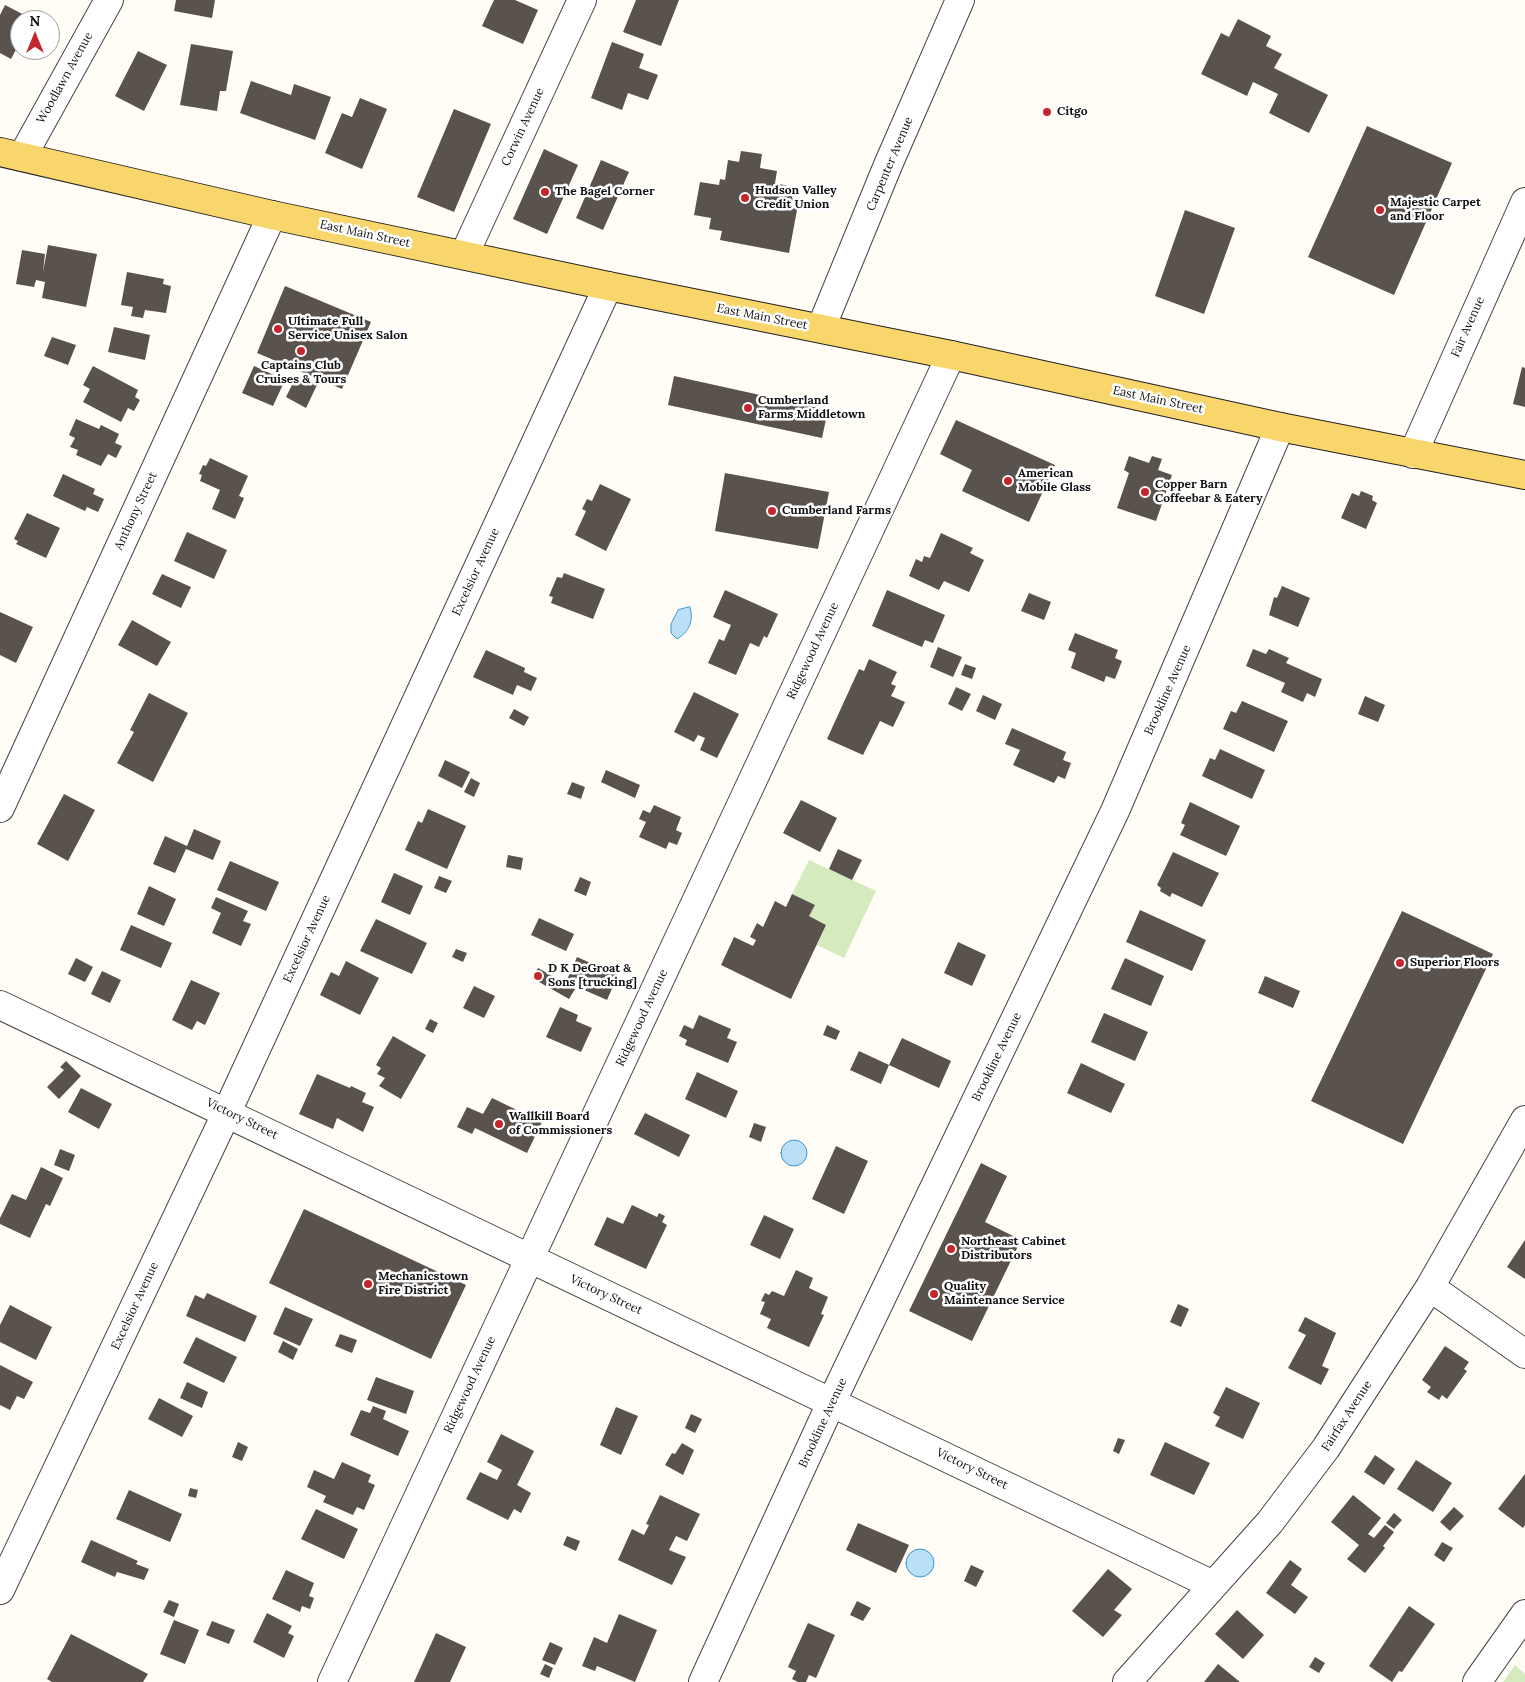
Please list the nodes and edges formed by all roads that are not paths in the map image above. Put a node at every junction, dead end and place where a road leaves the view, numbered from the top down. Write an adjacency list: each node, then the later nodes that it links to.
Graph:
1 (109, 0): 4 (street, Woodlawn Avenue)
2 (582, 0): 7 (street, Corwin Avenue)
3 (960, 0): 9 (street, Carpenter Avenue)
4 (11, 154): 6 (main road, East Main Street)
5 (1525, 202): 12 (street, Fair Avenue)
6 (272, 215): 7 (main road, East Main Street); 14 (street, Anthony Street)
7 (464, 255): 8 (main road, East Main Street)
8 (608, 286): 9 (main road, East Main Street); 16 (street, Excelsior Avenue)
9 (822, 328): 10 (main road, East Main Street)
10 (951, 355): 11 (main road, East Main Street); 18 (street, Ridgewood Avenue)
11 (1280, 427): 12 (main road, East Main Street); 21 (street, Brookline Avenue)
12 (1412, 454): 13 (main road, East Main Street)
13 (1525, 475)
14 (0, 808)
15 (0, 1006): 16 (street, Victory Street)
16 (227, 1112): 18 (street, Victory Street); 23 (street, Excelsior Avenue)
17 (1525, 1120): 19 (street, Fairfax Avenue)
18 (530, 1259): 21 (street, Victory Street); 25 (street, Ridgewood Avenue)
19 (1430, 1287): 20 (street); 22 (street, Fairfax Avenue)
20 (1525, 1354)
21 (832, 1401): 22 (street, Victory Street); 26 (street, Brookline Avenue)
22 (1213, 1584): 27 (street, Fairfax Avenue)
23 (0, 1590)
24 (1525, 1614): 28 (street)
25 (332, 1682)
26 (703, 1682)
27 (1127, 1682)
28 (1477, 1682)

